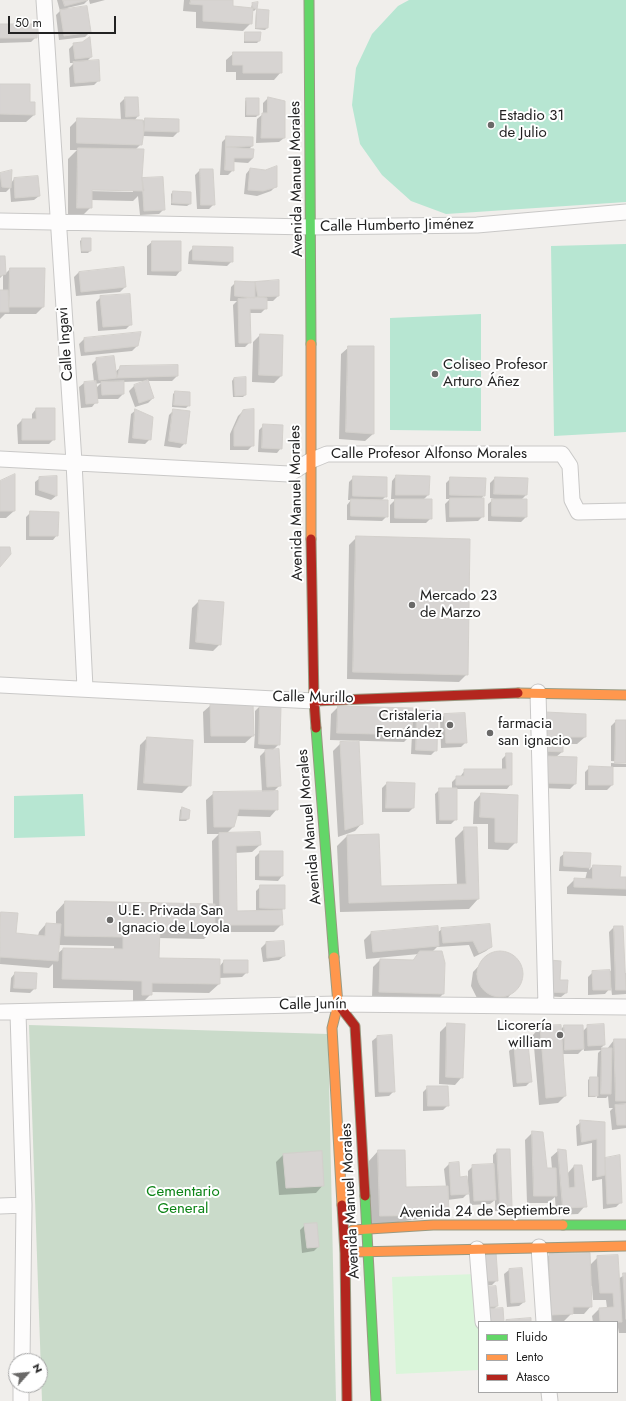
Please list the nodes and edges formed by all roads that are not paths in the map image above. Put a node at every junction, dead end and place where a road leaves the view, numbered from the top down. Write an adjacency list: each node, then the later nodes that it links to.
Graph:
1 (44, 0): 5 (street, Calle Ingavi)
2 (309, 0): 6 (street, Avenida Manuel Morales)
3 (626, 212): 6 (street, Calle Humberto Jiménez)
4 (0, 222): 5 (street, Calle Humberto Jiménez)
5 (57, 222): 6 (street, Calle Humberto Jiménez); 9 (street, Calle Ingavi)
6 (311, 227): 8 (street, Avenida Manuel Morales)
7 (0, 459): 9 (street, Calle Profesor Alfonso Morales)
8 (310, 461): 9 (street, Calle Profesor Alfonso Morales); 10 (street, Calle Profesor Alfonso Morales); 15 (street, Avenida Manuel Morales)
9 (74, 462): 12 (street, Calle Ingavi)
10 (626, 511)
11 (0, 685): 12 (street, Calle Murillo)
12 (85, 688): 15 (street, Calle Murillo)
13 (538, 692): 14 (street, Calle Murillo); 15 (street, Calle Murillo); 17 (street)
14 (626, 695)
15 (314, 700): 16 (street, Avenida Manuel Morales)
16 (338, 1004): 17 (street, Calle Junín); 20 (street, Calle Junín); 24 (street, Avenida Manuel Morales); 25 (street, Avenida Manuel Morales)
17 (546, 1006): 18 (street, Calle Junín)
18 (626, 1007)
19 (0, 1012): 20 (street, Calle Junín)
20 (18, 1013): 21 (street)
21 (24, 1205): 22 (street); 33 (street)
22 (0, 1206)
23 (626, 1225): 24 (street, Avenida 24 de Septiembre)
24 (367, 1230): 25 (street, Avenida 24 de Septiembre); 29 (street, Avenida Manuel Morales)
25 (344, 1231): 30 (street, Avenida Manuel Morales)
26 (626, 1246): 27 (street)
27 (539, 1248): 28 (street); 32 (street)
28 (477, 1249): 29 (street); 31 (street)
29 (368, 1252): 30 (street); 35 (street, Avenida Manuel Morales)
30 (346, 1253): 34 (street, Avenida Manuel Morales)
31 (483, 1321)
32 (544, 1321)
33 (22, 1353)
34 (347, 1401)
35 (376, 1401)

